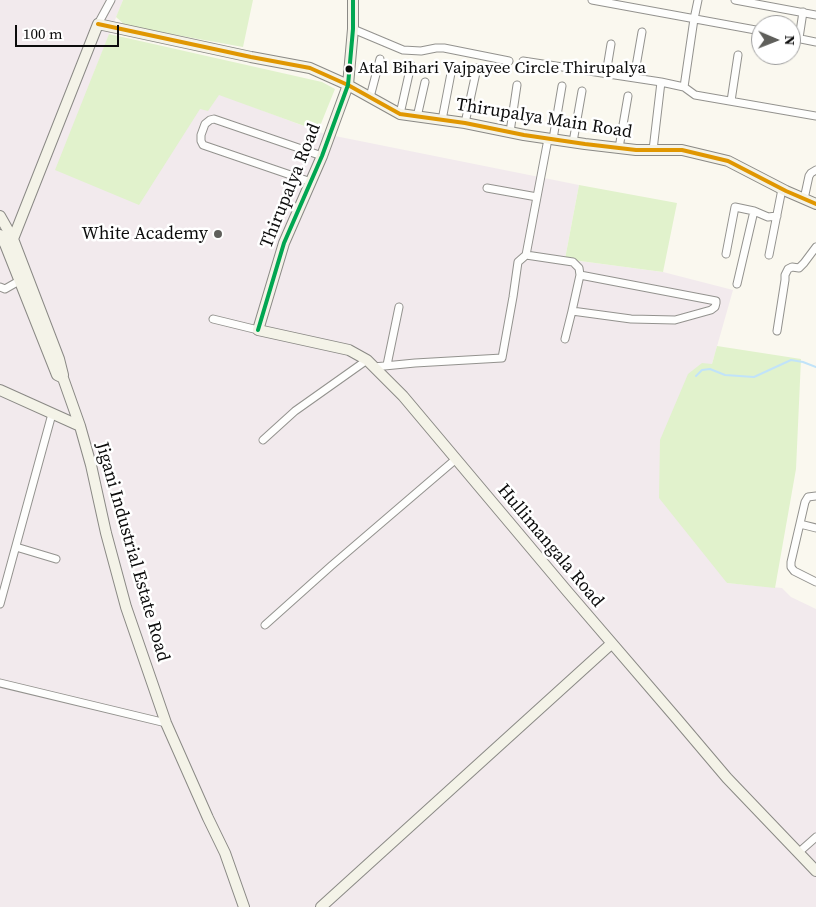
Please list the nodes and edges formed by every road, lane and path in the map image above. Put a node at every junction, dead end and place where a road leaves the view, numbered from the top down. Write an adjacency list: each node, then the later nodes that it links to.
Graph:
1 (111, 0): 10 (street)
2 (353, 0): 12 (street)
3 (592, 0): 9 (street)
4 (698, 0): 9 (street)
5 (735, 0): 6 (street)
6 (803, 12): 7 (street); 8 (street)
7 (816, 15)
8 (801, 18)
9 (694, 19): 11 (street); 31 (street)
10 (98, 24): 29 (street, Thirupalya Main Road); 57 (street)
11 (751, 29)
12 (353, 30): 19 (street); 29 (street)
13 (642, 32): 25 (street)
14 (801, 38): 15 (street)
15 (816, 42)
16 (611, 44): 24 (street)
17 (738, 55): 35 (street)
18 (380, 59): 34 (street)
19 (509, 61)
20 (523, 61): 24 (street)
21 (411, 65): 36 (street)
22 (452, 68): 39 (street)
23 (476, 68): 40 (street)
24 (606, 74): 25 (street)
25 (634, 78): 27 (street)
26 (425, 82): 38 (street)
27 (661, 82): 31 (street); 45 (street)
28 (517, 84): 41 (street)
29 (348, 85): 34 (street, Thirupalya Main Road); 46 (street, Thirupalya Road)
30 (562, 86): 42 (street)
31 (684, 87): 35 (street)
32 (582, 91): 43 (street)
33 (628, 96): 44 (street)
34 (370, 97): 36 (street, Thirupalya Main Road)
35 (731, 101): 37 (street)
36 (400, 114): 38 (street, Thirupalya Main Road)
37 (816, 116)
38 (417, 117): 39 (street, Thirupalya Main Road)
39 (442, 120): 40 (street, Thirupalya Main Road)
40 (465, 123): 41 (street, Thirupalya Main Road)
41 (510, 132): 42 (street, Thirupalya Main Road)
42 (551, 139): 43 (street, Thirupalya Main Road); 51 (street)
43 (573, 142): 44 (street, Thirupalya Main Road)
44 (619, 148): 45 (street, Thirupalya Main Road)
45 (653, 150): 50 (street, Thirupalya Main Road)
46 (322, 156): 48 (street, Thirupalya Road); 48 (street)
47 (816, 170): 52 (street)
48 (311, 182): 69 (street, Thirupalya Road)
49 (487, 188): 51 (street)
50 (782, 189): 52 (street, Thirupalya Main Road); 56 (street)
51 (537, 197): 60 (street)
52 (804, 199): 53 (street, Thirupalya Main Road)
53 (816, 204)
54 (754, 210): 56 (street); 59 (street); 64 (street)
55 (0, 216): 57 (street, Jigani Industrial Estate Road)
56 (778, 216): 61 (street)
57 (6, 239): 63 (street, Jigani Industrial Estate Road); 74 (street, Jigani Industrial Estate Road)
58 (816, 246): 70 (street)
59 (726, 254)
60 (526, 255): 62 (street); 73 (street)
61 (769, 255)
62 (580, 275): 67 (street); 67 (street)
63 (19, 281): 65 (street); 74 (street, Jigani Industrial Estate Road)
64 (737, 284)
65 (0, 287)
66 (399, 307): 73 (street)
67 (572, 311): 71 (street)
68 (213, 319): 69 (street, Hullimangala Road)
69 (258, 330): 72 (street, Hullimangala Road)
70 (777, 331)
71 (565, 339)
72 (371, 364): 73 (street); 78 (street); 79 (street, Hullimangala Road)
73 (387, 365)
74 (63, 378): 77 (street, Jigani Industrial Estate Road)
75 (0, 390): 76 (street)
76 (52, 414): 77 (street); 83 (street)
77 (80, 426): 90 (street, Jigani Industrial Estate Road)
78 (263, 440)
79 (456, 459): 87 (street); 88 (street, Hullimangala Road)
80 (816, 496): 81 (street)
81 (800, 524): 82 (street); 85 (street)
82 (816, 528)
83 (16, 547): 84 (street); 86 (street)
84 (56, 559)
85 (816, 582)
86 (0, 604)
87 (265, 625)
88 (611, 644): 92 (street, Hullimangala Road); 95 (street)
89 (0, 683): 90 (street)
90 (166, 723): 94 (street, Jigani Industrial Estate Road)
91 (816, 837): 92 (street)
92 (798, 853): 93 (street, Hullimangala Road)
93 (816, 871)
94 (244, 907)
95 (320, 907)

